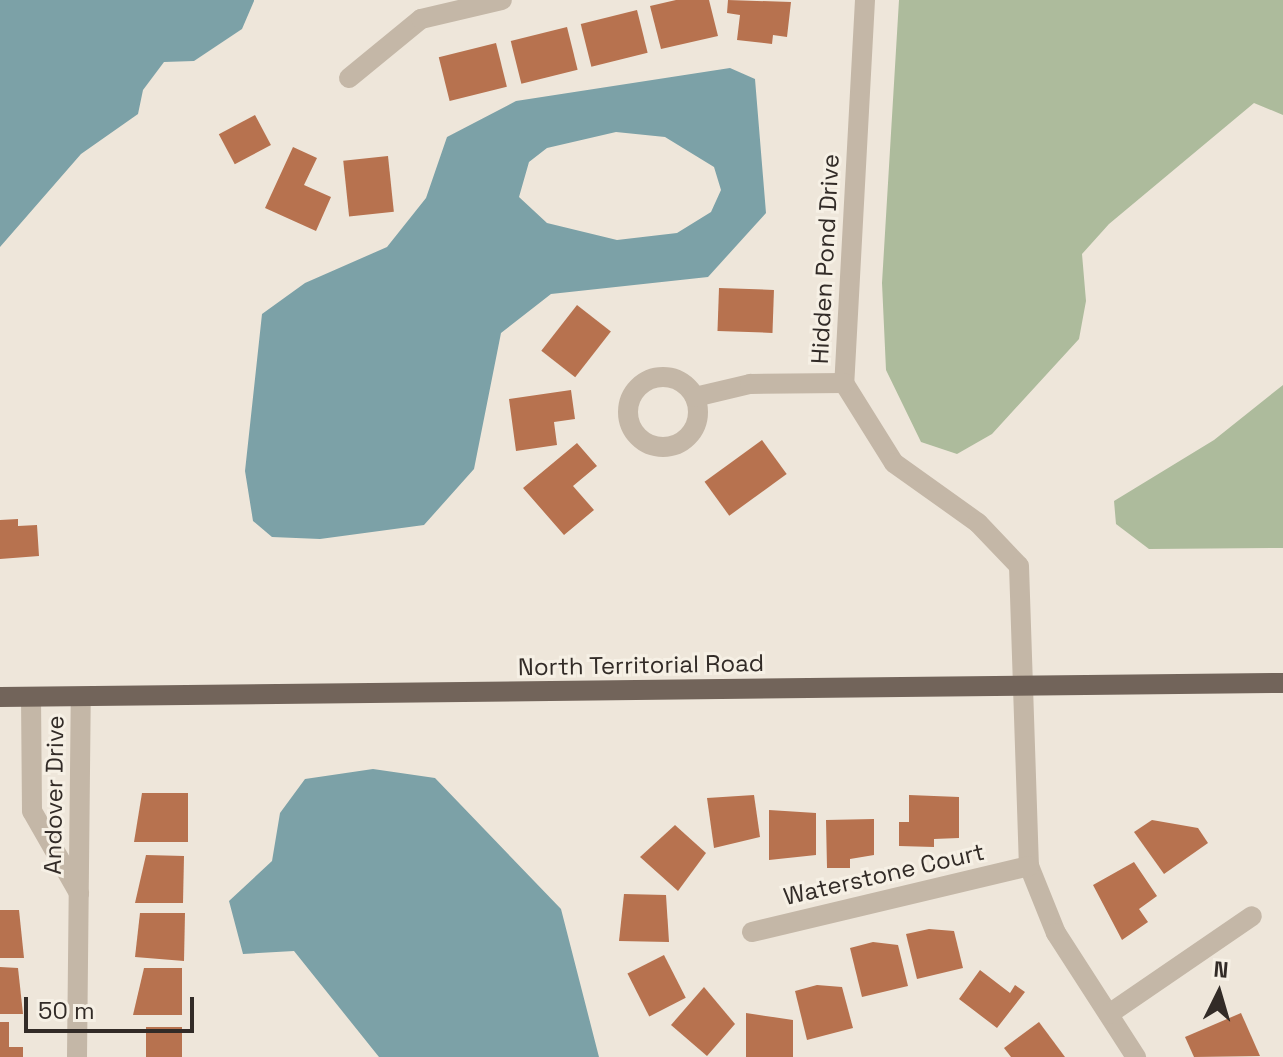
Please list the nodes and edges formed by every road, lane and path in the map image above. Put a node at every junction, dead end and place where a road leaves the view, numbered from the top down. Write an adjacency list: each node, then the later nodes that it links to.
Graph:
1 (502, 0): 3 (street)
2 (865, 0): 4 (street, Hidden Pond Drive)
3 (349, 78)
4 (844, 383): 5 (street); 7 (street, Hidden Pond Drive)
5 (695, 397)
6 (1283, 683): 7 (main road, North Territorial Road)
7 (1022, 687): 10 (main road, North Territorial Road); 11 (street, Hidden Pond Drive)
8 (0, 697): 9 (main road, North Territorial Road)
9 (31, 697): 10 (main road, North Territorial Road); 12 (street, Andover Drive)
10 (81, 697): 12 (street, Andover Drive)
11 (1029, 866): 14 (street, Waterstone Court); 15 (street, Hidden Pond Drive)
12 (79, 893): 16 (street, Andover Drive)
13 (1252, 916): 15 (street)
14 (752, 932)
15 (1109, 1014): 17 (street, Hidden Pond Drive)
16 (77, 1057)
17 (1136, 1057)

